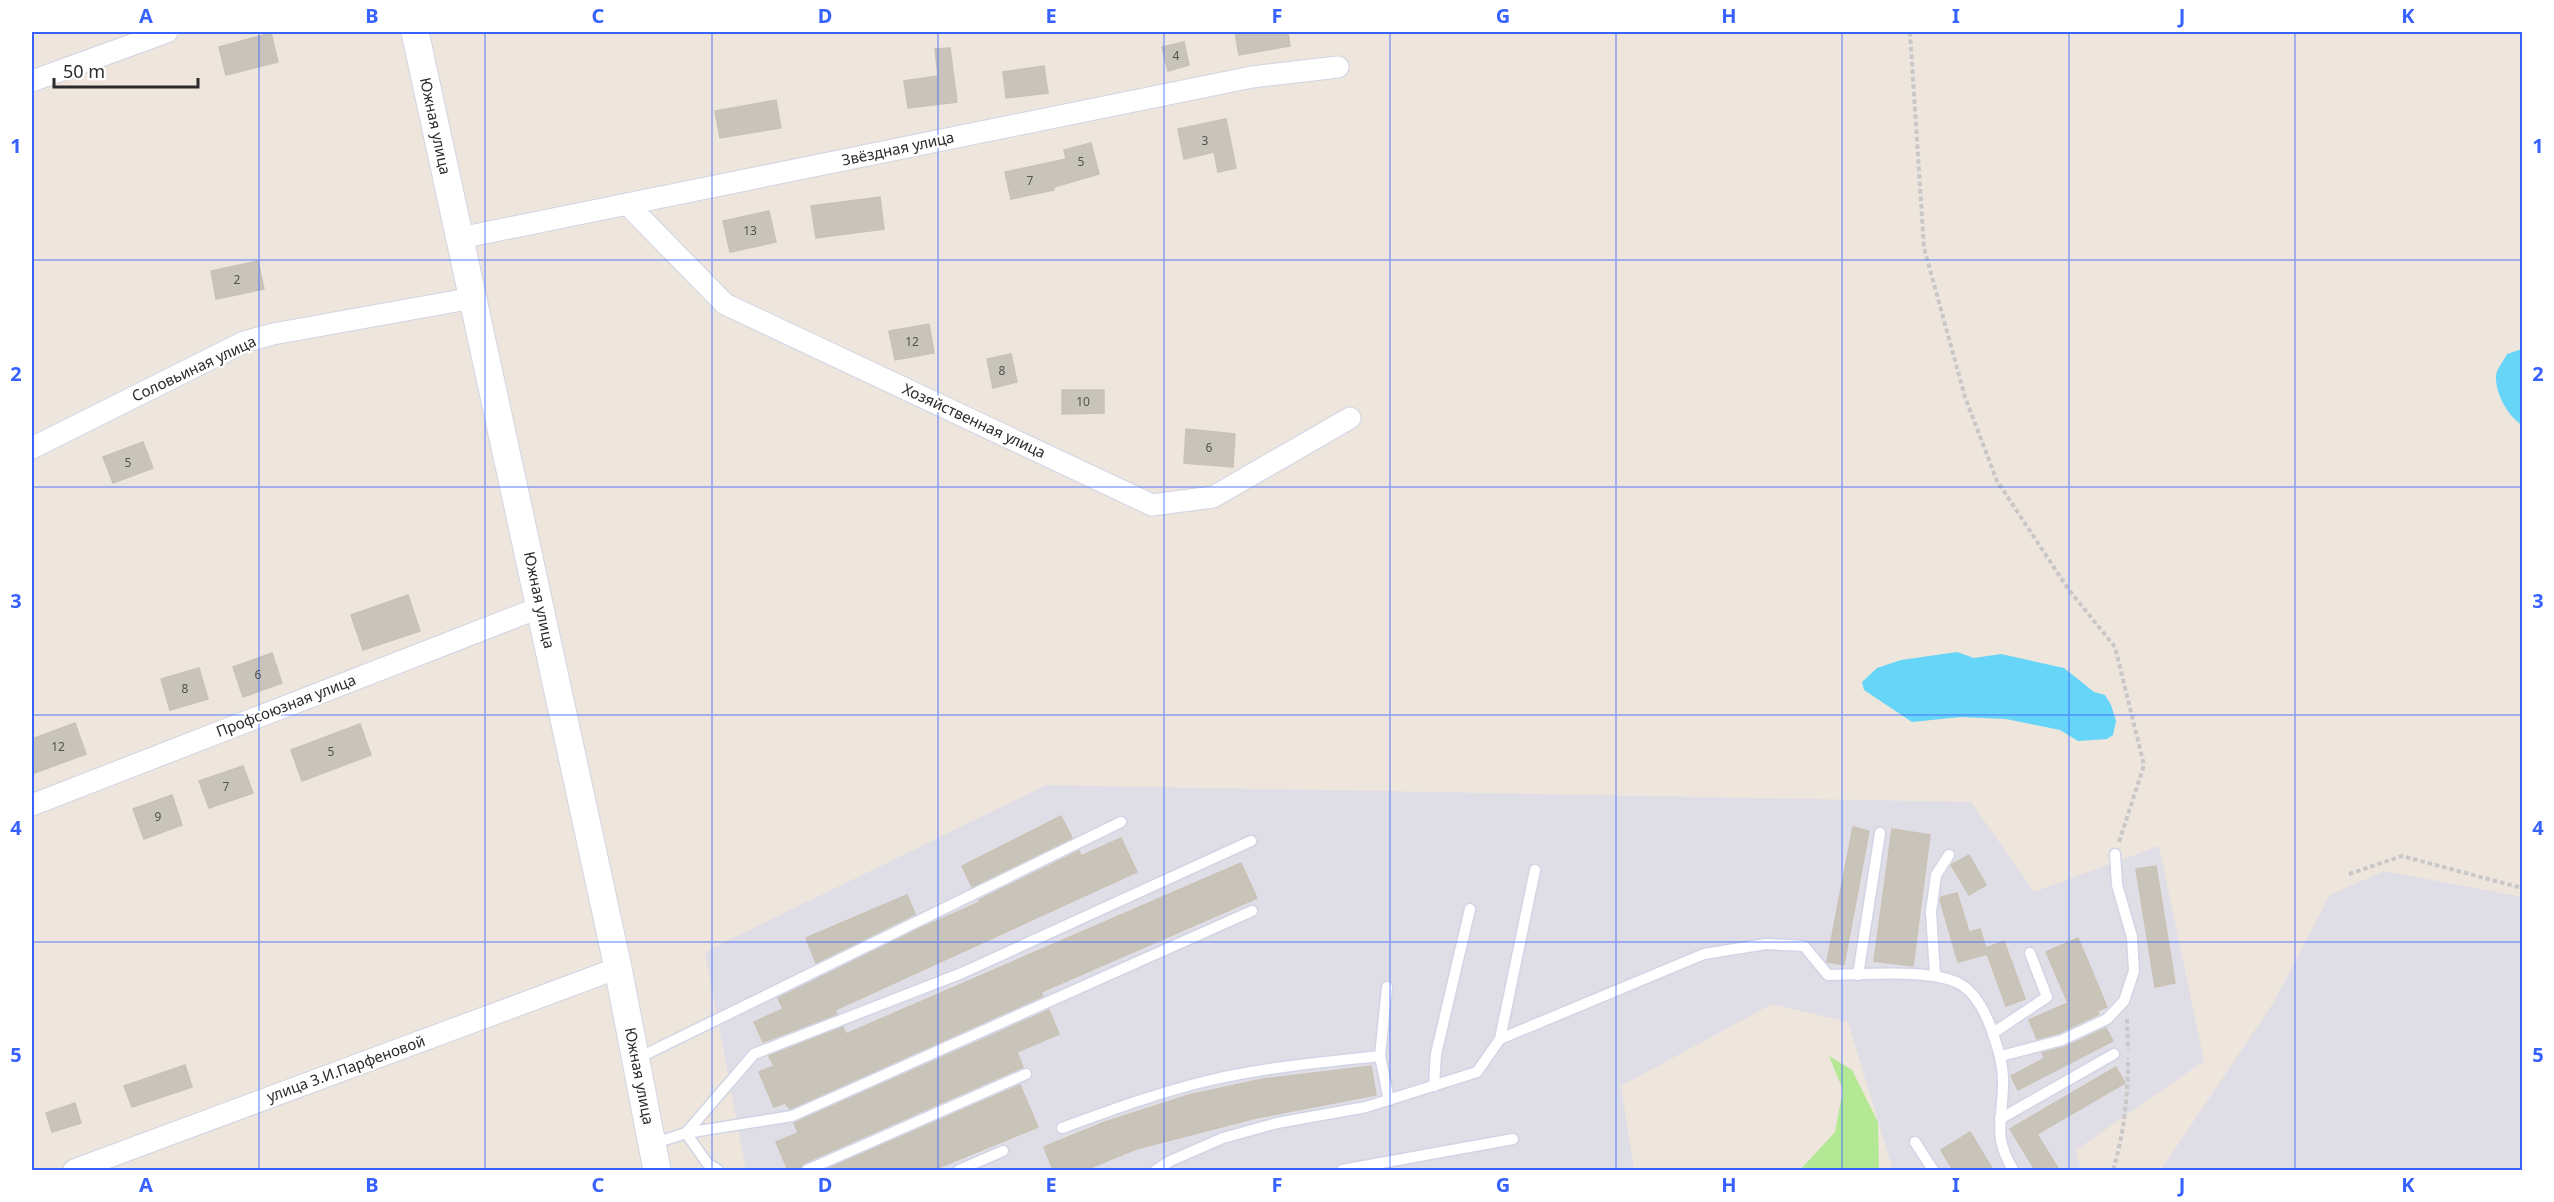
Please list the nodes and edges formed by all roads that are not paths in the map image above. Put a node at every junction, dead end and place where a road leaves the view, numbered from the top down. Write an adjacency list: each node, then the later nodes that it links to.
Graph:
1 (167, 32): 4 (street)
2 (415, 32): 6 (street, Южная улица)
3 (1338, 67): 5 (street, Звёздная улица)
4 (32, 81)
5 (627, 204): 6 (street, Звёздная улица); 8 (street, Хозяйственная улица)
6 (460, 238): 7 (street, Южная улица)
7 (473, 297): 9 (street, Соловьиная улица); 10 (street, Южная улица)
8 (1350, 418)
9 (32, 448)
10 (541, 607): 11 (street, Профсоюзная улица); 21 (street, Южная улица)
11 (32, 805)
12 (1121, 822): 30 (lane)
13 (1880, 832): 22 (lane)
14 (1251, 841): 36 (lane)
15 (2115, 854): 29 (lane)
16 (1949, 855): 23 (lane)
17 (1535, 870): 26 (lane)
18 (1470, 909): 32 (lane)
19 (1252, 911): 36 (lane)
20 (2030, 953): 25 (lane)
21 (618, 968): 30 (street, Южная улица); 41 (street, улица З.И.Парфеновой)
22 (1858, 975): 23 (lane); 26 (lane)
23 (1935, 975): 25 (lane)
24 (1388, 987): 28 (lane)
25 (1993, 1033): 29 (lane)
26 (1500, 1039): 32 (lane)
27 (2114, 1054): 34 (lane)
28 (1380, 1056): 33 (lane); 35 (lane)
29 (2001, 1056): 34 (lane)
30 (635, 1059): 39 (street, Южная улица)
31 (1026, 1074): 44 (lane)
32 (1434, 1086): 33 (lane)
33 (1389, 1100): 46 (lane)
34 (2000, 1119): 49 (lane)
35 (1062, 1128)
36 (686, 1133): 39 (lane); 43 (lane)
37 (1513, 1138): 47 (lane)
38 (1915, 1142): 48 (lane)
39 (652, 1144): 42 (street, Южная улица)
40 (1003, 1151): 45 (lane)
41 (74, 1170)
42 (657, 1170)
43 (718, 1170)
44 (807, 1170)
45 (959, 1170)
46 (1156, 1170)
47 (1342, 1170)
48 (1933, 1170)
49 (2013, 1170)

